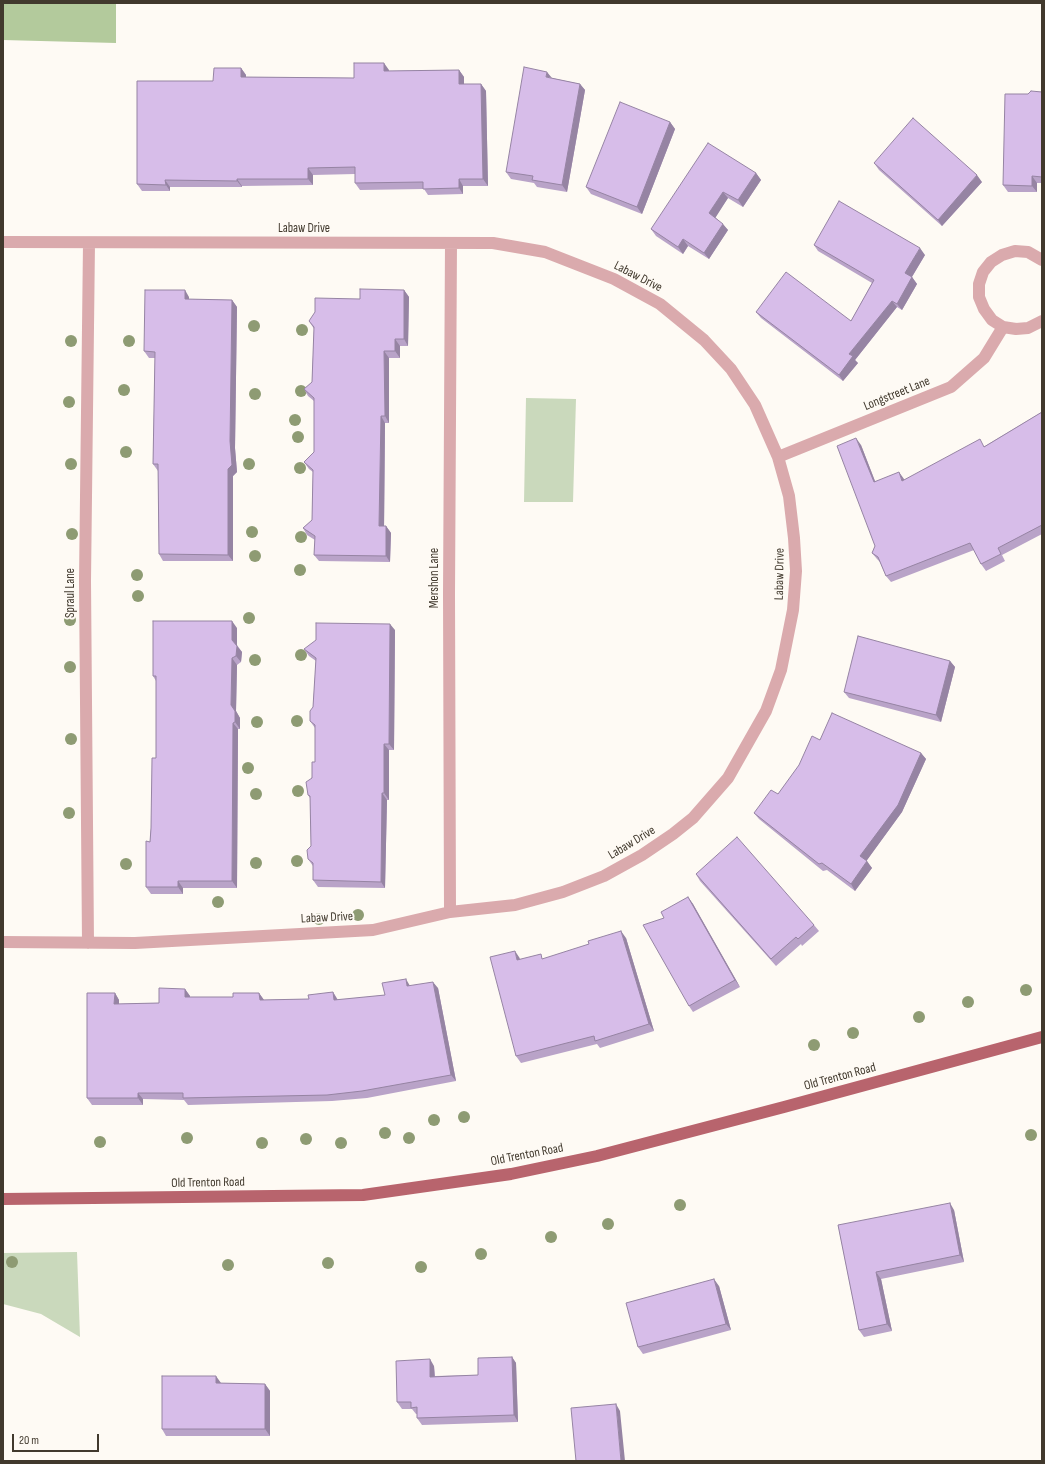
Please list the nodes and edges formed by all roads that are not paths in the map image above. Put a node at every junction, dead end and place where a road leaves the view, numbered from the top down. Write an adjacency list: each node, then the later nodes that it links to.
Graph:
1 (3, 242): 2 (street, Labaw Drive)
2 (89, 243): 3 (street, Labaw Drive); 10 (street, Spraul Lane)
3 (451, 243): 7 (street, Labaw Drive); 8 (street, Mershon Lane)
4 (1042, 260): 6 (street)
5 (1042, 321): 6 (street)
6 (1003, 326): 7 (street, Longstreet Lane)
7 (778, 457): 8 (street, Labaw Drive)
8 (450, 912): 10 (street, Labaw Drive)
9 (3, 942): 10 (street, Labaw Drive)
10 (88, 943)
11 (1042, 1037): 12 (main road, Old Trenton Road)
12 (3, 1199)

